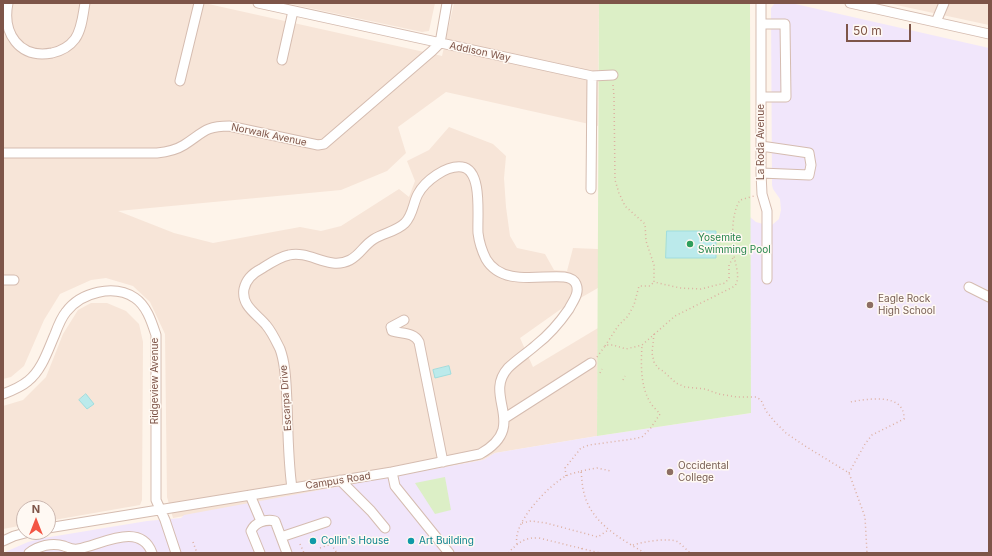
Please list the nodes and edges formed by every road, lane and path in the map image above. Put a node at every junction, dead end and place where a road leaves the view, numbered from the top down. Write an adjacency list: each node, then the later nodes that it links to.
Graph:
1 (8, 3): 2 (street)
2 (85, 3)
3 (199, 3): 17 (street)
4 (258, 3): 9 (street, Addison Way)
5 (447, 3): 13 (street)
6 (761, 3): 11 (street, La Roda Avenue)
7 (850, 3): 10 (street)
8 (944, 3): 10 (street)
9 (293, 11): 13 (street, Addison Way); 14 (street)
10 (936, 22): 12 (street)
11 (761, 24): 18 (street, La Roda Avenue); 18 (street)
12 (989, 34)
13 (440, 43): 16 (street, Addison Way); 20 (street, Norwalk Avenue)
14 (282, 60)
15 (613, 75): 16 (street, Addison Way); 28 (path)
16 (592, 76): 22 (street)
17 (180, 81)
18 (761, 97): 19 (street, La Roda Avenue)
19 (761, 146): 21 (street, La Roda Avenue); 21 (street)
20 (3, 153)
21 (761, 173): 23 (street, La Roda Avenue)
22 (591, 189)
23 (762, 194): 24 (path); 25 (street, La Roda Avenue)
24 (734, 256): 28 (path); 32 (path)
25 (767, 279)
26 (3, 280): 27 (street)
27 (14, 280)
28 (654, 282): 34 (path)
29 (969, 287): 30 (street)
30 (989, 297)
31 (404, 320): 43 (street)
32 (654, 334): 33 (path); 47 (path)
33 (642, 344): 34 (path); 48 (path)
34 (605, 346): 35 (path)
35 (591, 363): 42 (street)
36 (602, 369): 37 (path)
37 (600, 373)
38 (625, 376): 39 (path)
39 (623, 380)
40 (3, 394): 52 (street, Ridgeview Avenue)
41 (850, 402): 47 (path)
42 (505, 418): 43 (street, Campus Road); 50 (street, Escarpa Drive)
43 (444, 462): 44 (street, Campus Road)
44 (392, 472): 49 (street, Campus Road); 77 (street)
45 (581, 472): 46 (path); 48 (path); 58 (path)
46 (611, 472)
47 (849, 473): 83 (path)
48 (566, 476): 55 (path)
49 (340, 480): 50 (street, Campus Road); 57 (street)
50 (292, 488): 51 (street, Campus Road)
51 (250, 494): 52 (street, Campus Road); 53 (street)
52 (160, 510): 56 (street, Campus Road); 71 (street, Ridgeview Avenue)
53 (261, 522): 60 (street); 73 (street)
54 (326, 522): 60 (street)
55 (522, 522): 58 (path); 64 (path)
56 (56, 527)
57 (385, 528)
58 (608, 530): 65 (path)
59 (16, 535): 61 (street)
60 (281, 537): 74 (street)
61 (3, 541)
62 (193, 542): 72 (path)
63 (300, 544): 75 (path)
64 (517, 544): 67 (path); 78 (path)
65 (632, 545): 81 (path); 82 (path)
66 (320, 548): 76 (path)
67 (582, 548): 79 (path); 80 (path)
68 (71, 551): 69 (street); 70 (street)
69 (29, 553)
70 (152, 553)
71 (176, 553)
72 (197, 553)
73 (260, 553)
74 (287, 553)
75 (304, 553)
76 (337, 553)
77 (450, 553)
78 (508, 553)
79 (580, 553)
80 (600, 553)
81 (645, 553)
82 (690, 553)
83 (867, 553)

